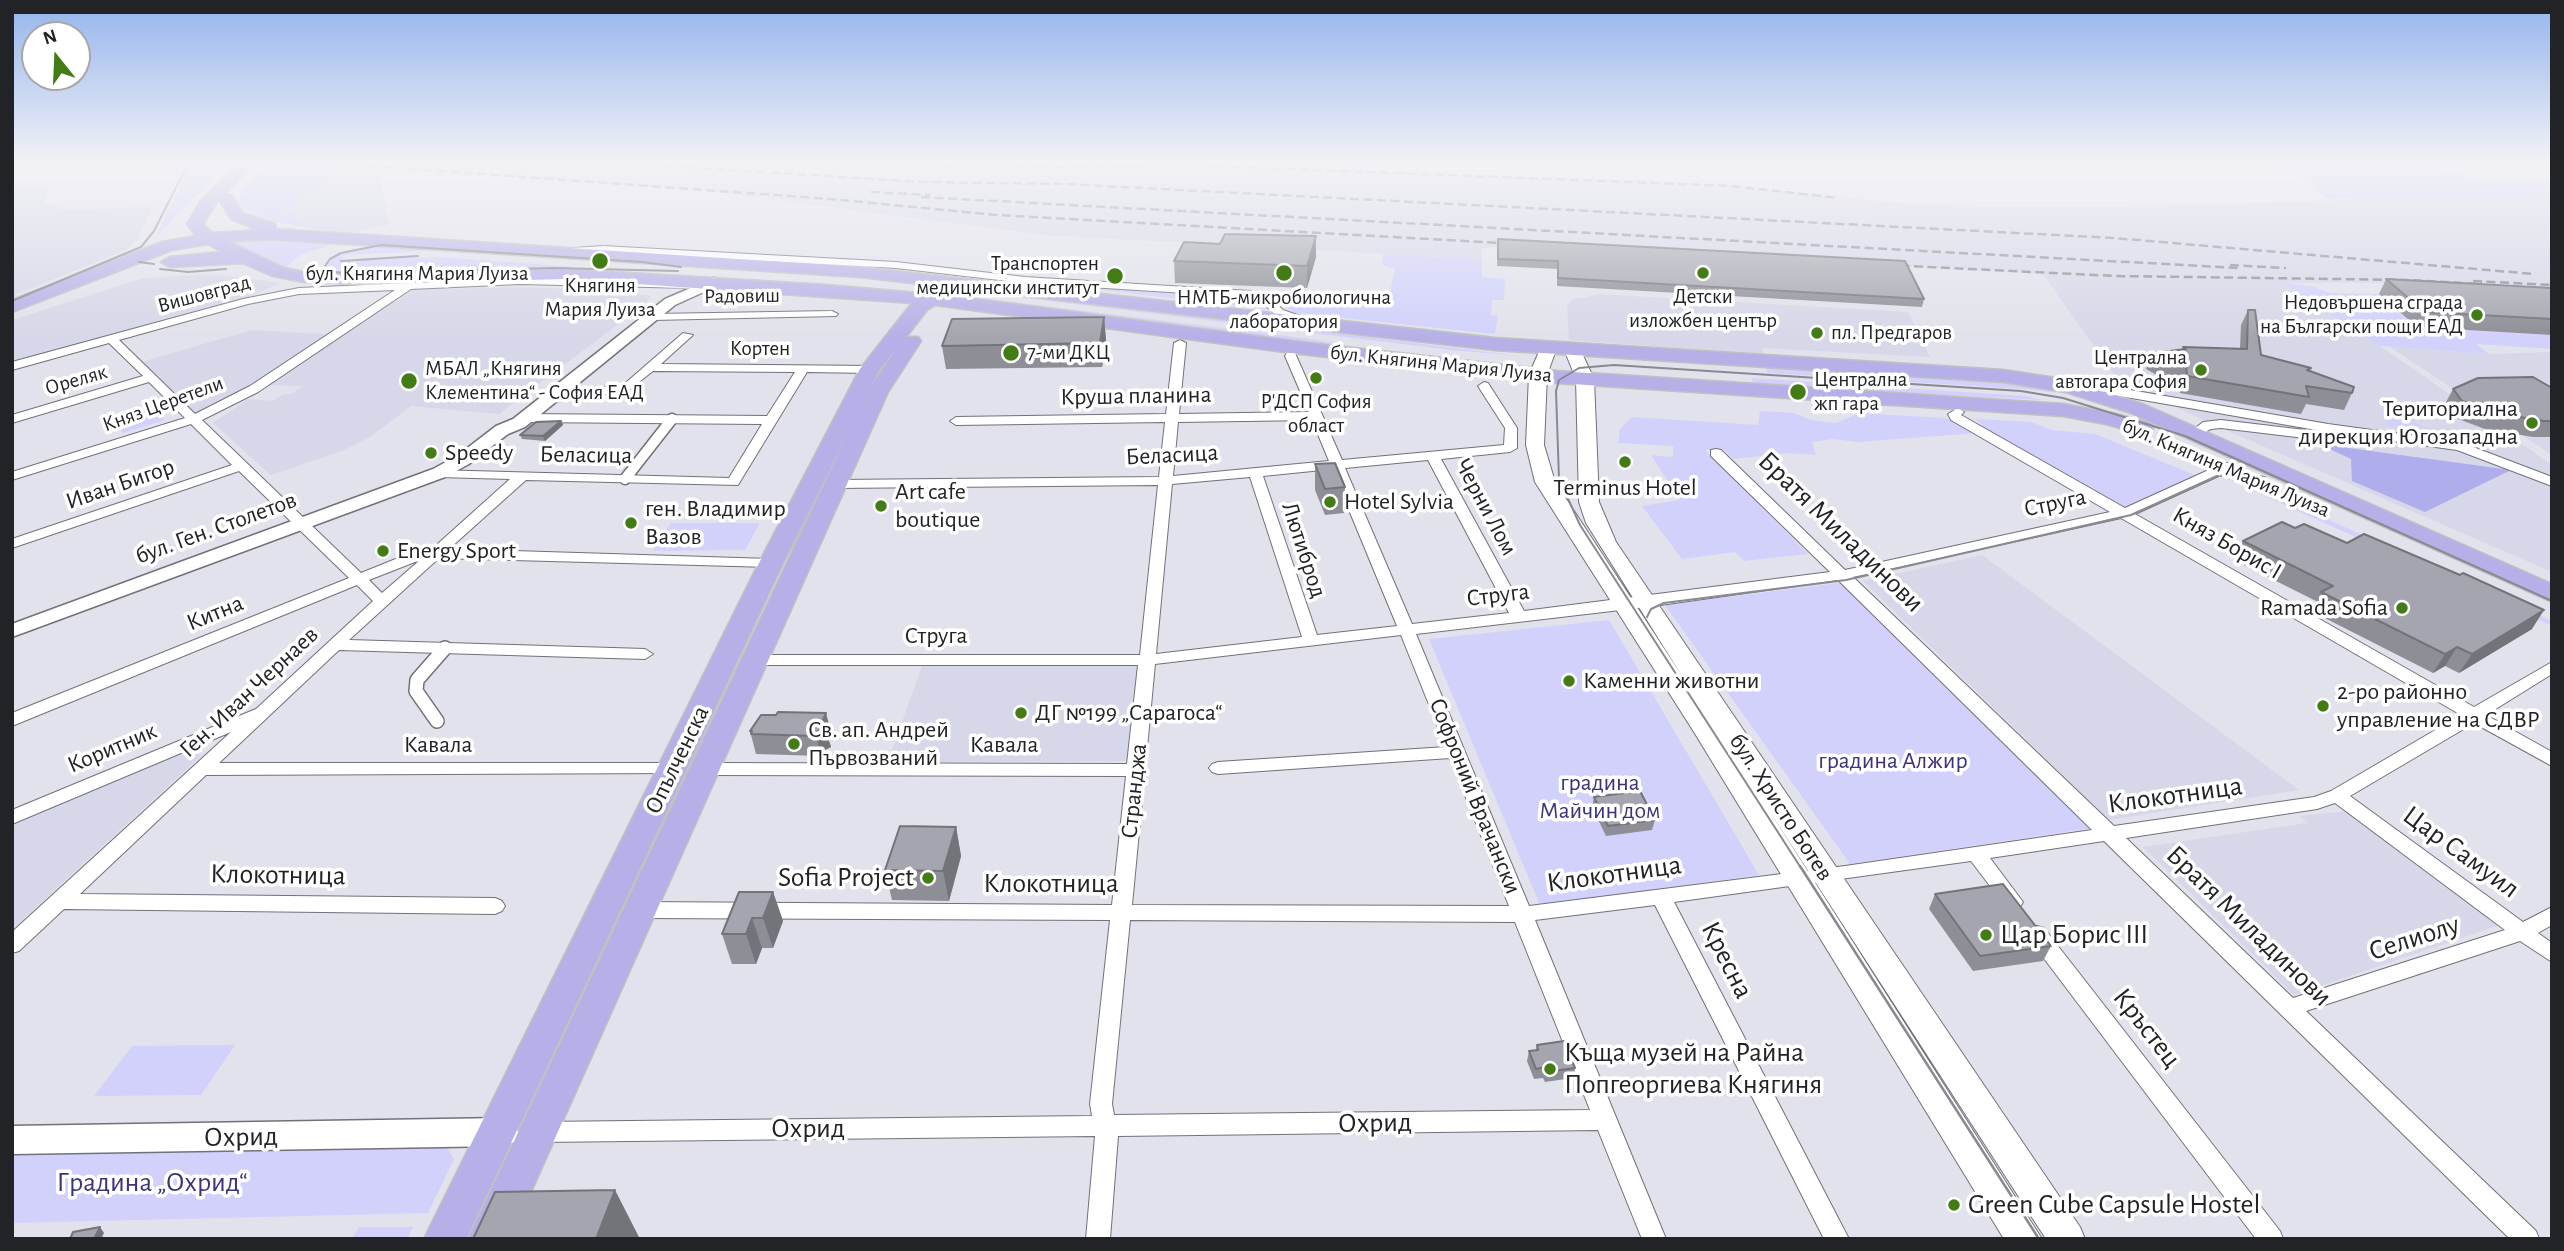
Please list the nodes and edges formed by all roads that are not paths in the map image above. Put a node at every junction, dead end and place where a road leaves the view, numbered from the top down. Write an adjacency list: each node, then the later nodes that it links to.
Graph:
1 (188, 221): 8 (main road)
2 (197, 221): 5 (main road)
3 (216, 221): 5 (main road)
4 (247, 221): 9 (main road)
5 (214, 238): 8 (main road); 9 (main road, бул. Княгиня Мария Луиза); 10 (main road, бул. Княгиня Мария Луиза); 11 (main road)
6 (369, 240): 7 (main road, бул. Княгиня Мария Луиза); 9 (main road)
7 (569, 252): 13 (main road, бул. Княгиня Мария Луиза); 23 (street, бул. Княгиня Мария Луиза)
8 (146, 253): 18 (main road)
9 (311, 256): 10 (main road, бул. Княгиня Мария Луиза); 12 (main road, бул. Княгиня Мария Луиза)
10 (251, 260): 11 (main road)
11 (170, 262): 19 (main road)
12 (417, 281): 14 (main road, бул. Княгиня Мария Луиза); 15 (street, Вишовград); 24 (street, Вишовград); 43 (street, Княз Церетели)
13 (953, 281): 16 (main road, Опълченска); 23 (main road, бул. Княгиня Мария Луиза)
14 (714, 282): 15 (street, Вишовград); 16 (main road, бул. Княгиня Мария Луиза); 17 (street, бул. Ген. Столетов)
15 (664, 287): 17 (street)
16 (935, 300): 32 (main road, Опълченска); 33 (main road, бул. Княгиня Мария Луиза); 62 (main road, Опълченска)
17 (670, 302): 22 (street, бул. Ген. Столетов)
18 (12, 306)
19 (12, 313)
20 (832, 314): 21 (street, Радовиш)
21 (700, 316): 22 (street, Радовиш); 30 (street)
22 (653, 317): 38 (street, бул. Ген. Столетов)
23 (1343, 329): 26 (main road, бул. Княгиня Мария Луиза)
24 (112, 338): 29 (street, Вишовград); 34 (street)
25 (1180, 344): 41 (street, Странджа)
26 (1549, 347): 27 (main road, бул. Княгиня Мария Луиза); 33 (main road, бул. Христо Ботев)
27 (1572, 349): 35 (main road, бул. Христо Ботев); 36 (main road, бул. Княгиня Мария Луиза)
28 (1291, 356): 40 (street, Софроний Врачански)
29 (12, 366)
30 (650, 368): 31 (street, Кортен); 38 (street)
31 (803, 368): 32 (street, Кортен); 46 (street)
32 (870, 369): 67 (main road, Опълченска)
33 (1538, 375): 35 (main road, бул. Княгиня Мария Луиза); 72 (main road, бул. Христо Ботев)
34 (151, 378): 42 (street, Ореляк); 43 (street)
35 (1584, 379): 54 (main road, бул. Княгиня Мария Луиза); 72 (main road, бул. Христо Ботев)
36 (2039, 380): 48 (main road, бул. Княгиня Мария Луиза); 50 (street)
37 (1484, 386): 51 (street, Беласица)
38 (557, 393): 45 (street, бул. Ген. Столетов)
39 (1958, 412): 63 (street, Княз Борис I)
40 (1316, 416): 41 (street, Круша планина); 52 (street, Софроний Врачански)
41 (1172, 418): 47 (street, Круша планина); 60 (street, Странджа)
42 (12, 419)
43 (193, 419): 53 (street); 57 (street, Княз Церетели)
44 (672, 419): 45 (street); 46 (street); 59 (street)
45 (522, 420): 56 (street, бул. Ген. Столетов)
46 (770, 420): 59 (street, Беласица)
47 (956, 421)
48 (2194, 433): 50 (street); 70 (main road, бул. Княгиня Мария Луиза)
49 (1716, 453): 68 (street, Братя Миладинови)
50 (2481, 454): 61 (street)
51 (1432, 455): 52 (street, Беласица); 74 (street, Черни Лом)
52 (1337, 464): 55 (street, Беласица); 75 (street, Софроний Врачански)
53 (242, 466): 64 (street); 65 (street, Иван Бигор)
54 (2229, 466): 63 (street, Струга); 73 (main road, бул. Княгиня Мария Луиза)
55 (1255, 472): 60 (street, Беласица); 77 (street, Лютиброд)
56 (439, 473): 58 (street, Беласица); 64 (street, бул. Ген. Столетов)
57 (12, 476)
58 (521, 477): 59 (street, Беласица); 66 (street, Ген. Иван Чернаев)
59 (625, 479)
60 (1165, 481): 62 (street, Беласица); 82 (street, Странджа)
61 (2552, 482)
62 (836, 484): 81 (main road, Опълченска)
63 (2126, 513): 68 (street, Струга); 85 (street, Княз Борис I)
64 (301, 525): 69 (street); 76 (street, бул. Ген. Столетов)
65 (12, 544)
66 (435, 553): 67 (street); 69 (street, Китна); 71 (street, Ген. Иван Чернаев)
67 (771, 563): 92 (main road, Опълченска)
68 (1844, 577): 72 (street, Струга); 96 (street, Братя Миладинови)
69 (359, 579): 71 (street); 86 (street, Китна)
70 (2552, 594)
71 (382, 601): 78 (street, Ген. Иван Чернаев)
72 (1635, 603): 74 (street, Струга); 98 (main road, бул. Христо Ботев)
73 (2552, 613)
74 (1519, 617): 75 (street, Струга)
75 (1407, 630): 77 (street, Струга); 88 (street, Софроний Врачански)
76 (12, 631)
77 (1311, 641): 82 (street, Струга)
78 (336, 645): 79 (street); 84 (street, Ген. Иван Чернаев)
79 (445, 648): 80 (street); 87 (street)
80 (645, 653)
81 (755, 660): 82 (street, Струга); 92 (main road, Опълченска)
82 (1147, 660): 93 (street, Странджа)
83 (2552, 667): 85 (street, Клокотница)
84 (269, 708): 91 (street, Ген. Иван Чернаев); 95 (street, Коритник)
85 (2475, 715): 89 (street, Княз Борис I); 94 (street, Клокотница)
86 (12, 720)
87 (437, 721)
88 (1457, 752): 90 (street); 104 (street, Софроний Врачански)
89 (2552, 760)
90 (1218, 768)
91 (203, 769): 92 (street, Кавала); 100 (street, Ген. Иван Чернаев)
92 (689, 769): 93 (street, Кавала); 102 (main road, Опълченска); 113 (main road, Опълченска)
93 (1136, 770): 103 (street, Странджа)
94 (2337, 795): 96 (street, Клокотница); 106 (street, Цар Самуил)
95 (12, 817)
96 (2110, 833): 97 (street, Клокотница); 109 (street, Братя Миладинови)
97 (1976, 854): 98 (street, Клокотница); 122 (street, Кръстец)
98 (1811, 877): 99 (street, Клокотница); 120 (main road, бул. Христо Ботев); 121 (main road, бул. Христо Ботев)
99 (1661, 896): 104 (street, Клокотница); 119 (street, Кресна)
100 (60, 901): 101 (street, Клокотница); 107 (street, Ген. Иван Чернаев)
101 (495, 906)
102 (640, 910): 103 (street, Клокотница); 112 (main road, Опълченска)
103 (1122, 912): 104 (street, Клокотница); 111 (street, Странджа)
104 (1524, 914): 110 (street, Софроний Врачански)
105 (2552, 915): 106 (street, Селиолу)
106 (2523, 932): 108 (street, Цар Самуил); 109 (street, Селиолу)
107 (12, 945)
108 (2552, 954)
109 (2291, 1007): 123 (street, Братя Миладинови)
110 (1605, 1120): 111 (street, Охрид); 118 (street, Софроний Врачански)
111 (1104, 1126): 112 (street, Охрид); 117 (street, Странджа)
112 (537, 1132): 113 (street, Охрид); 116 (main road, Опълченска)
113 (495, 1133): 114 (street, Охрид); 115 (main road, Опълченска)
114 (12, 1140)
115 (445, 1239)
116 (489, 1239)
117 (1098, 1239)
118 (1654, 1239)
119 (1837, 1239)
120 (2024, 1239)
121 (2067, 1239)
122 (2271, 1239)
123 (2528, 1239)

